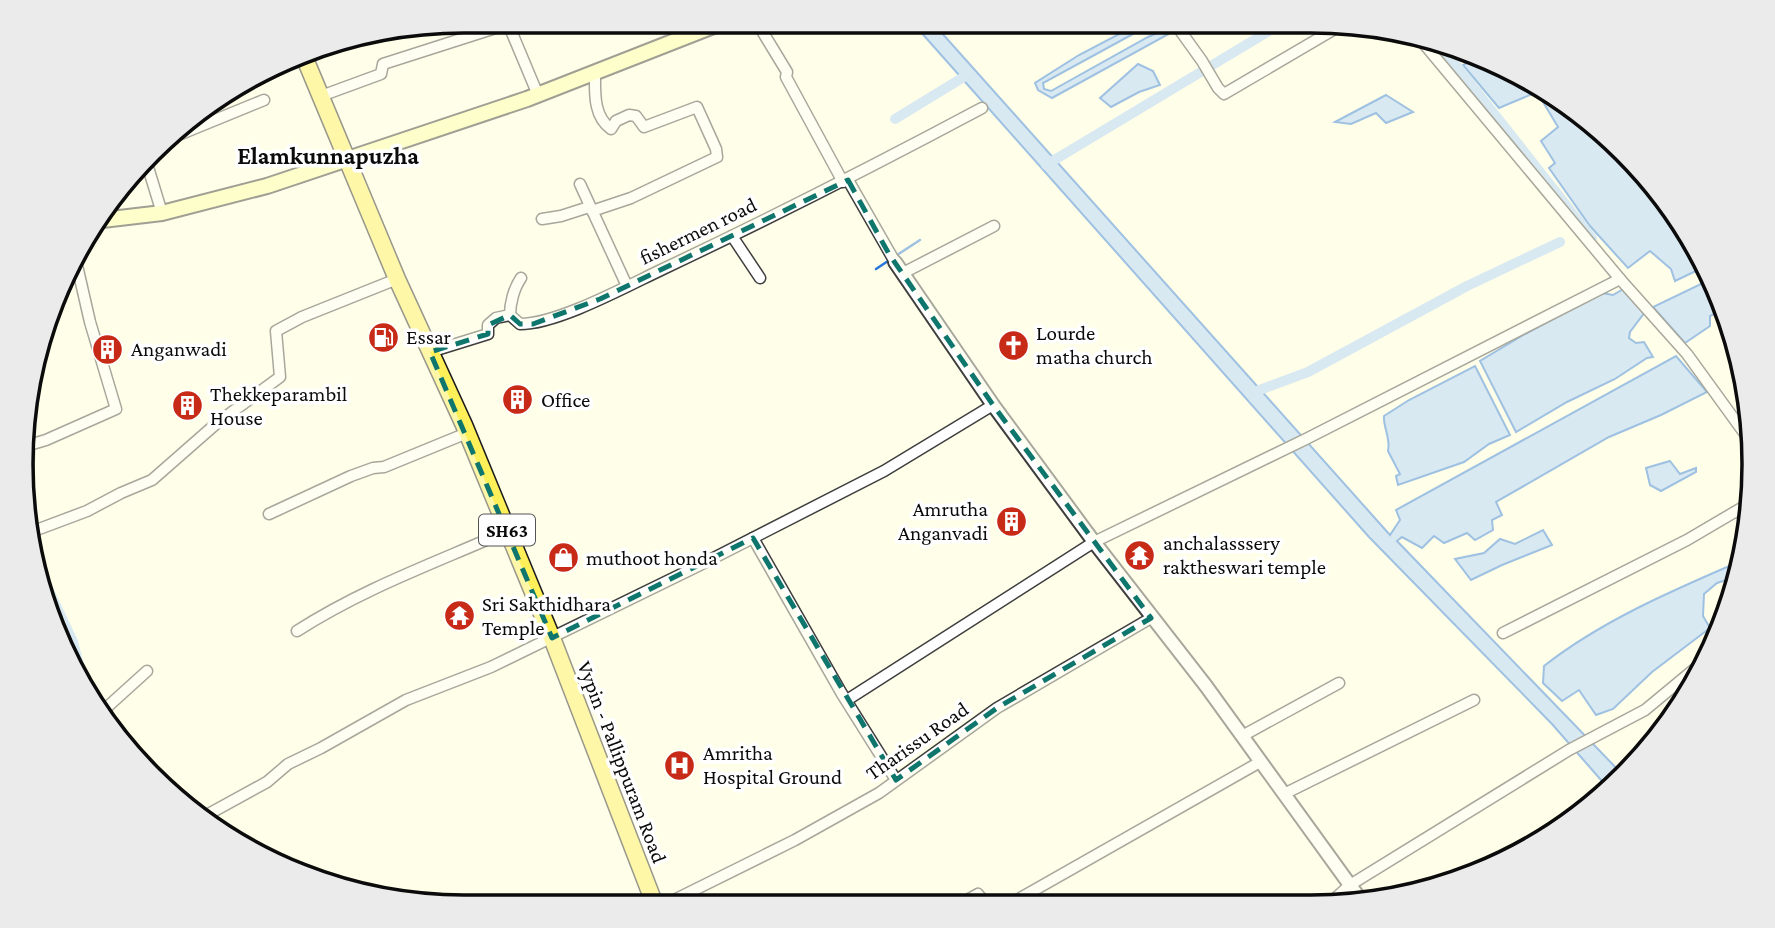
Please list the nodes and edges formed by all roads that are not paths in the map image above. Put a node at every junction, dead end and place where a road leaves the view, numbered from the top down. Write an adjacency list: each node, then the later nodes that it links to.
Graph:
1 (475, 33): 11 (street)
2 (513, 33): 10 (street)
3 (696, 33): 9 (main road)
4 (763, 33): 17 (street)
5 (1182, 33): 6 (street)
6 (1327, 34)
7 (1428, 50): 30 (street)
8 (307, 63): 11 (main road, Vypin - Pallippuram Road / SH63)
9 (595, 73): 10 (main road); 19 (street)
10 (538, 95): 15 (main road)
11 (321, 96): 15 (main road, Vypin - Pallippuram Road / SH63)
12 (264, 100): 14 (street)
13 (982, 108): 17 (street, fishermen road)
14 (194, 129)
15 (348, 159): 20 (main road); 29 (main road, Vypin - Pallippuram Road / SH63)
16 (149, 170): 20 (street)
17 (846, 181): 24 (street, fishermen road); 25 (street)
18 (580, 184): 19 (street)
19 (590, 209): 22 (street); 31 (street)
20 (162, 213): 21 (main road)
21 (110, 219)
22 (542, 219)
23 (994, 226): 25 (street)
24 (732, 236): 28 (street); 31 (street, fishermen road)
25 (896, 263): 34 (street)
26 (79, 272): 37 (street)
27 (521, 278): 32 (street)
28 (760, 278)
29 (397, 279): 33 (main road, Vypin - Pallippuram Road / SH63); 40 (street)
30 (1620, 279): 35 (street); 43 (street)
31 (627, 286): 32 (street, fishermen road)
32 (510, 315): 33 (street)
33 (430, 352): 36 (main road, Vypin - Pallippuram Road / SH63)
34 (993, 405): 42 (street); 43 (street)
35 (1740, 427)
36 (467, 433): 39 (street); 41 (main road, Vypin - Pallippuram Road / SH63)
37 (34, 444)
38 (1739, 509): 46 (street)
39 (269, 514)
40 (39, 529)
41 (507, 531): 45 (street); 47 (main road, Vypin - Pallippuram Road / SH63)
42 (753, 538): 47 (street); 52 (street)
43 (1094, 542): 44 (street); 52 (street)
44 (1151, 618): 54 (street); 56 (street, Tharissu Road)
45 (297, 631)
46 (1503, 632)
47 (552, 638): 58 (street); 62 (main road, Vypin - Pallippuram Road / SH63)
48 (147, 671): 53 (street)
49 (1686, 676): 59 (street)
50 (1339, 682): 54 (street)
51 (1474, 700): 57 (street)
52 (846, 701): 56 (street)
53 (108, 706)
54 (1242, 736): 55 (street)
55 (1260, 762): 57 (street); 64 (street)
56 (896, 780): 63 (street, Tharissu Road)
57 (1284, 794): 59 (street)
58 (211, 813)
59 (1350, 885): 60 (street); 61 (street)
60 (1355, 892)
61 (1340, 894)
62 (651, 895)
63 (684, 895)
64 (1026, 895)

